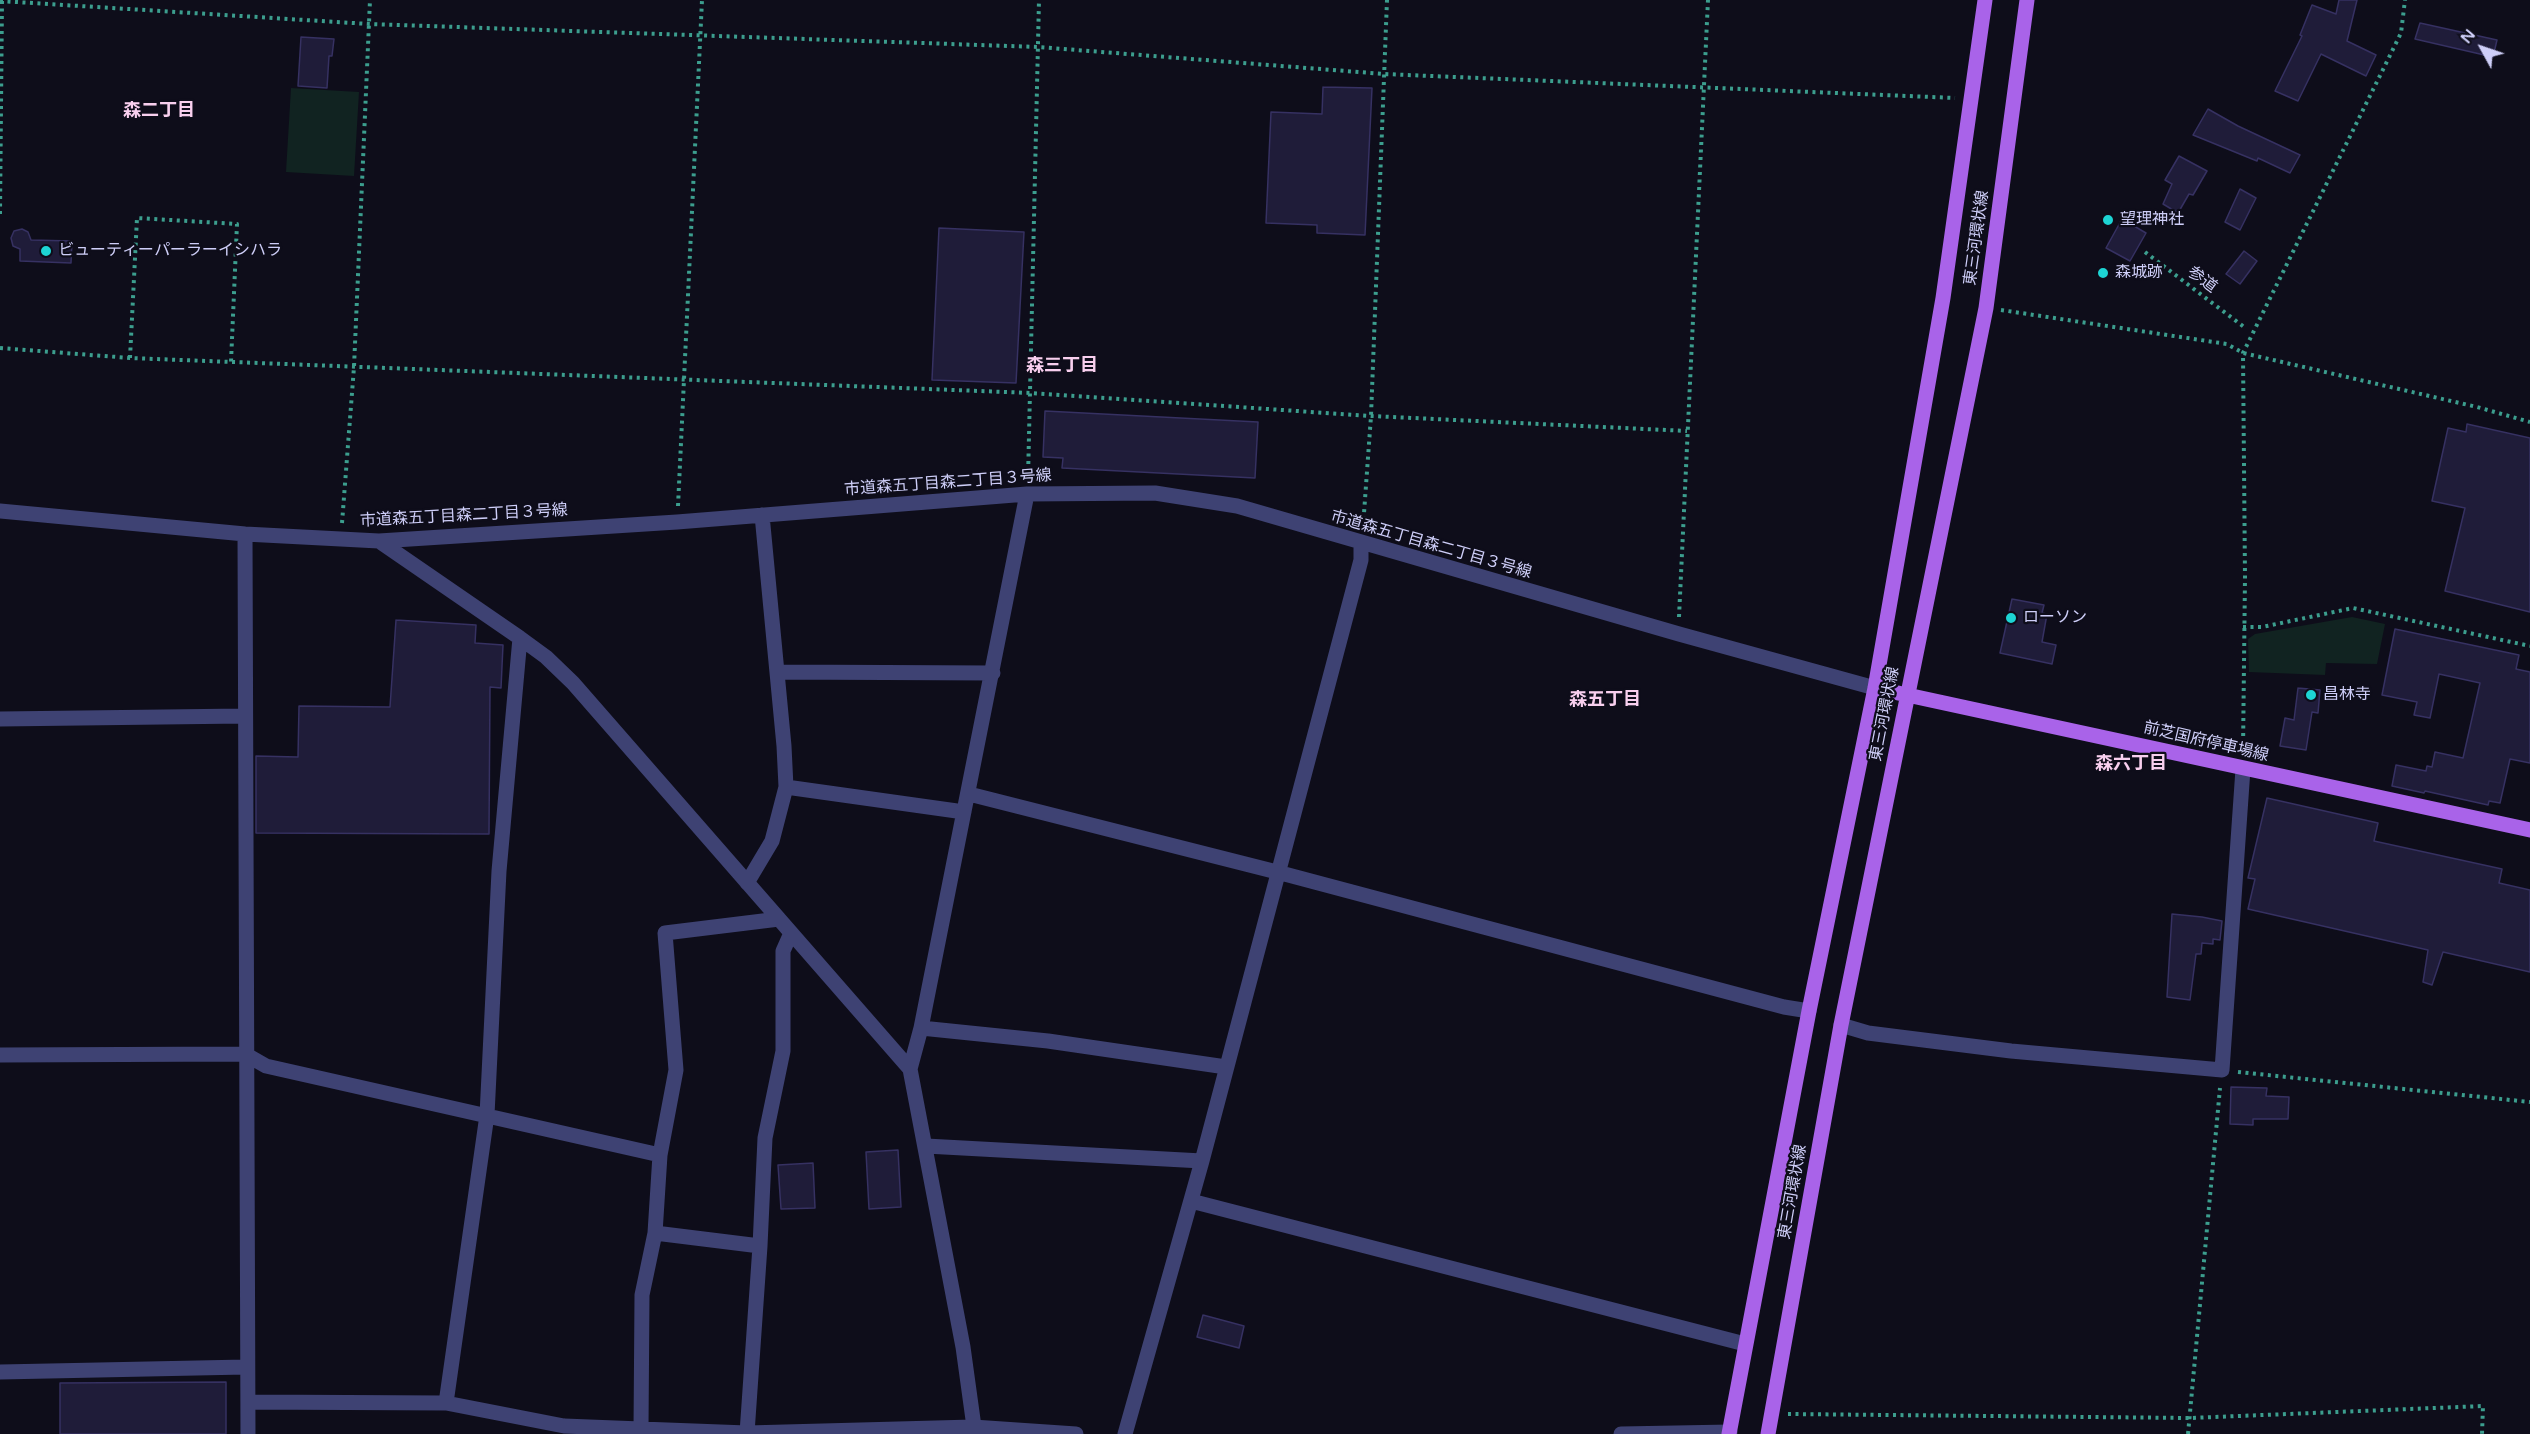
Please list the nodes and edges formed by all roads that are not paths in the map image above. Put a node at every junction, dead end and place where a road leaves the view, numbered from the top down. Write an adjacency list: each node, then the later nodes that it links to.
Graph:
1 (1985, 0): 12 (main road, 東三河環状線)
2 (2027, 0): 13 (main road, 東三河環状線)
3 (1027, 494): 5 (street, 市道森五丁目森二丁目３号線); 8 (street, 市道森五丁目森二丁目３号線); 11 (street)
4 (0, 511): 6 (street, 市道森五丁目森二丁目３号線)
5 (762, 515): 7 (street, 市道森五丁目森二丁目３号線); 10 (street)
6 (245, 534): 7 (street, 市道森五丁目森二丁目３号線); 14 (street)
7 (380, 541): 9 (street)
8 (1361, 544): 12 (street, 市道森五丁目森二丁目３号線); 21 (street)
9 (520, 638): 22 (street); 32 (street)
10 (777, 672): 11 (street); 17 (street)
11 (993, 674): 18 (street)
12 (1875, 688): 13 (main road, 前芝国府停車場線); 25 (main road, 東三河環状線)
13 (1907, 695): 16 (main road, 前芝国府停車場線); 26 (main road, 東三河環状線)
14 (244, 716): 15 (street); 28 (street)
15 (0, 719)
16 (2243, 769): 20 (main road, 前芝国府停車場線); 26 (street)
17 (786, 787): 19 (street); 22 (street)
18 (969, 794): 19 (street); 21 (street)
19 (964, 812): 27 (street)
20 (2530, 830)
21 (1277, 872): 25 (street); 30 (street)
22 (747, 883): 23 (street)
23 (779, 919): 24 (street); 34 (street)
24 (791, 933): 31 (street); 38 (street)
25 (1809, 1011): 39 (main road, 東三河環状線)
26 (1841, 1025): 53 (main road, 東三河環状線)
27 (921, 1028): 30 (street); 31 (street)
28 (245, 1054): 29 (street); 32 (street); 40 (street)
29 (0, 1055)
30 (1226, 1067): 35 (street)
31 (910, 1069): 33 (street)
32 (488, 1115): 34 (street); 43 (street)
33 (926, 1146): 35 (street); 46 (street)
34 (660, 1155): 37 (street)
35 (1202, 1161): 36 (street)
36 (1191, 1201): 39 (street); 51 (street)
37 (655, 1233): 38 (street); 44 (street)
38 (760, 1246): 47 (street)
39 (1745, 1344): 48 (main road, 東三河環状線)
40 (246, 1367): 41 (street); 42 (street)
41 (0, 1372)
42 (248, 1402): 43 (street); 49 (street)
43 (446, 1403): 45 (street)
44 (641, 1429): 45 (street); 47 (street)
45 (564, 1430)
46 (974, 1430): 47 (street); 50 (street)
47 (747, 1433)
48 (1730, 1433): 52 (street)
49 (248, 1434)
50 (1076, 1434)
51 (1125, 1434)
52 (1621, 1434)
53 (1768, 1434)

